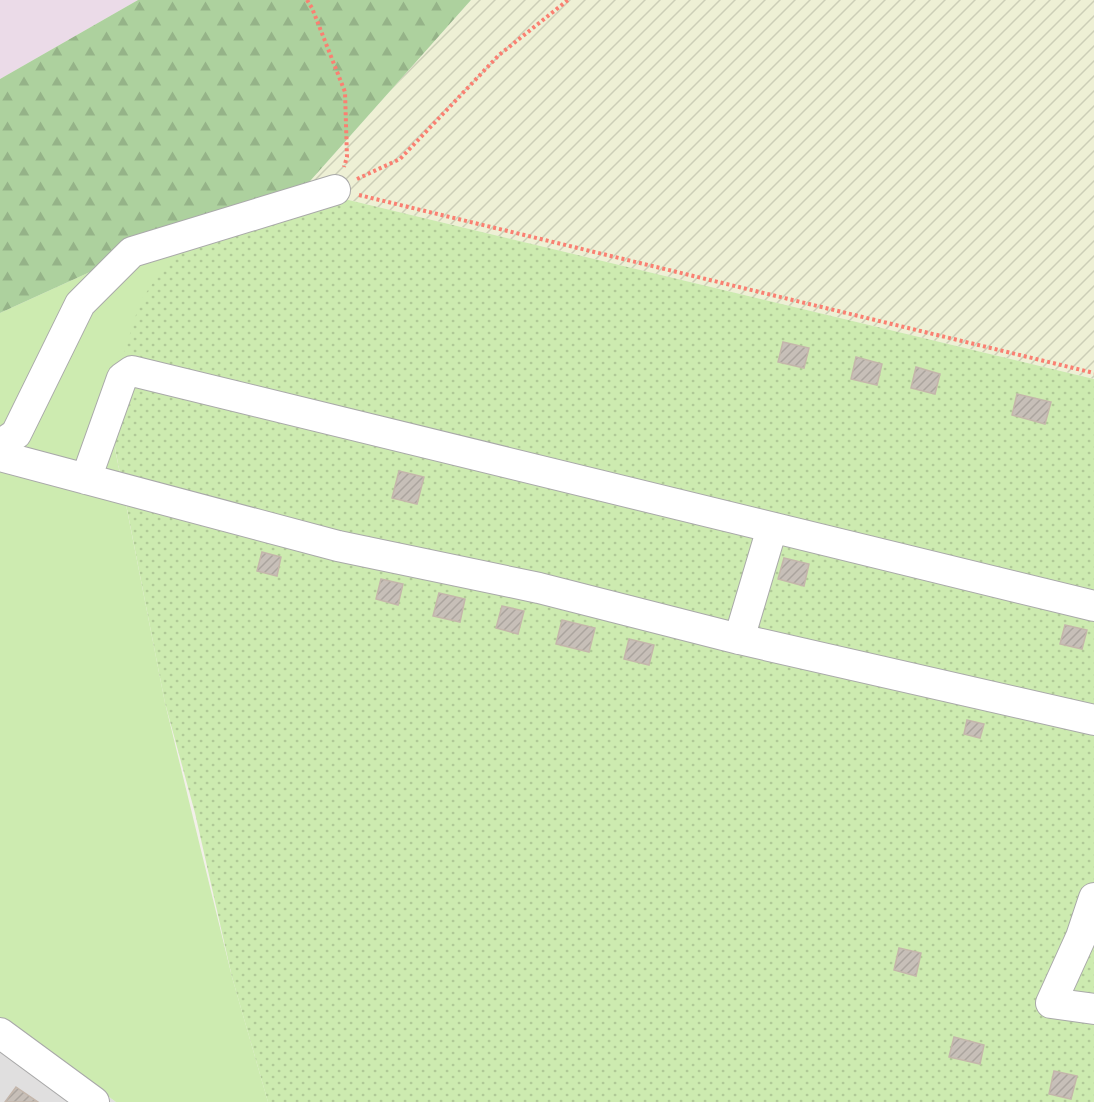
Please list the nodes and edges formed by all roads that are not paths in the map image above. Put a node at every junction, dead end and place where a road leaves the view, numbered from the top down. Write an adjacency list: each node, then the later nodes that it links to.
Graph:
1 (335, 190): 2 (street)
2 (0, 446)
3 (0, 456): 4 (street)
4 (86, 479): 5 (street); 7 (street)
5 (772, 528): 6 (street); 7 (street)
6 (1094, 606)
7 (739, 639): 8 (street)
8 (1094, 720)
9 (1094, 898): 10 (street)
10 (1094, 1009)
11 (0, 1034): 12 (street)
12 (94, 1102)

